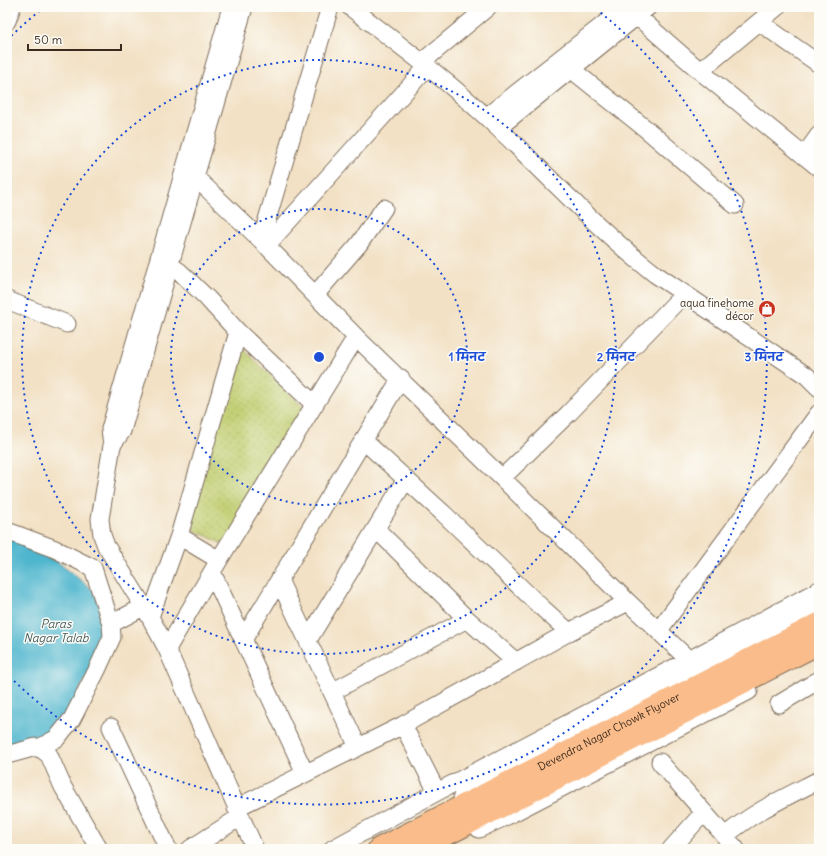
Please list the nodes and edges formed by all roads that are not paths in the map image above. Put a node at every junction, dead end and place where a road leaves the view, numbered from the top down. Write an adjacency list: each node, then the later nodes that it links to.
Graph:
1 (12, 7): 9 (street)
2 (231, 7): 19 (street)
3 (244, 7): 19 (street)
4 (330, 7): 22 (street)
5 (350, 7): 11 (street)
6 (488, 7): 11 (street)
7 (777, 7): 10 (street)
8 (634, 9): 13 (street); 14 (street); 15 (street)
9 (7, 21)
10 (759, 22): 12 (street); 14 (street)
11 (425, 64): 15 (street); 22 (street)
12 (819, 64)
13 (571, 69): 15 (street); 20 (street)
14 (700, 71): 17 (street)
15 (492, 122): 24 (street)
16 (819, 136): 17 (street)
17 (804, 156): 18 (street)
18 (819, 168)
19 (189, 176): 22 (street); 23 (street)
20 (735, 205)
21 (384, 208): 25 (street)
22 (263, 243): 25 (street)
23 (164, 263): 28 (street); 45 (street)
24 (684, 294): 31 (street); 35 (street)
25 (315, 295): 29 (street)
26 (7, 300): 27 (street)
27 (67, 324)
28 (238, 332): 32 (street); 39 (street)
29 (356, 337): 30 (street); 32 (street)
30 (401, 378): 34 (street); 35 (street)
31 (819, 388)
32 (314, 404): 40 (street)
33 (819, 413): 49 (street)
34 (363, 440): 36 (street); 41 (street)
35 (502, 478): 43 (street)
36 (406, 479): 37 (street); 50 (street)
37 (376, 529): 46 (street); 52 (street)
38 (7, 531): 47 (street)
39 (179, 536): 40 (street); 45 (street)
40 (215, 566): 51 (street); 54 (street)
41 (280, 580): 51 (street); 52 (street)
42 (819, 590): 56 (street)
43 (628, 602): 49 (street); 50 (street)
44 (819, 607): 74 (street)
45 (146, 612): 47 (street); 54 (street)
46 (467, 619): 57 (street); 59 (street)
47 (111, 624): 64 (street)
48 (819, 624): 72 (highway, Devendra Nagar Chowk Flyover)
49 (659, 630): 56 (street)
50 (569, 632): 57 (street)
51 (243, 640): 67 (street)
52 (308, 640): 59 (street)
53 (819, 643): 72 (highway, Devendra Nagar Chowk Flyover)
54 (167, 649): 70 (street)
55 (819, 655): 81 (street)
56 (689, 660): 69 (street)
57 (516, 662): 61 (street)
58 (819, 680): 60 (street)
59 (332, 692): 63 (street)
60 (779, 704)
61 (403, 725): 63 (street); 69 (street)
62 (111, 727): 76 (street)
63 (358, 747): 67 (street)
64 (39, 748): 65 (street); 75 (street)
65 (7, 755)
66 (660, 762): 71 (street)
67 (305, 773): 70 (street)
68 (819, 780): 73 (street)
69 (437, 792): 79 (street)
70 (238, 812): 77 (street); 78 (street)
71 (704, 812): 73 (street); 82 (street)
72 (459, 818): 74 (highway, Devendra Nagar Chowk Flyover); 80 (highway, Devendra Nagar Chowk Flyover)
73 (725, 836): 83 (street)
74 (385, 845)
75 (99, 849)
76 (168, 849)
77 (190, 849)
78 (255, 849)
79 (332, 849)
80 (418, 849)
81 (421, 849)
82 (671, 849)
83 (736, 849)

